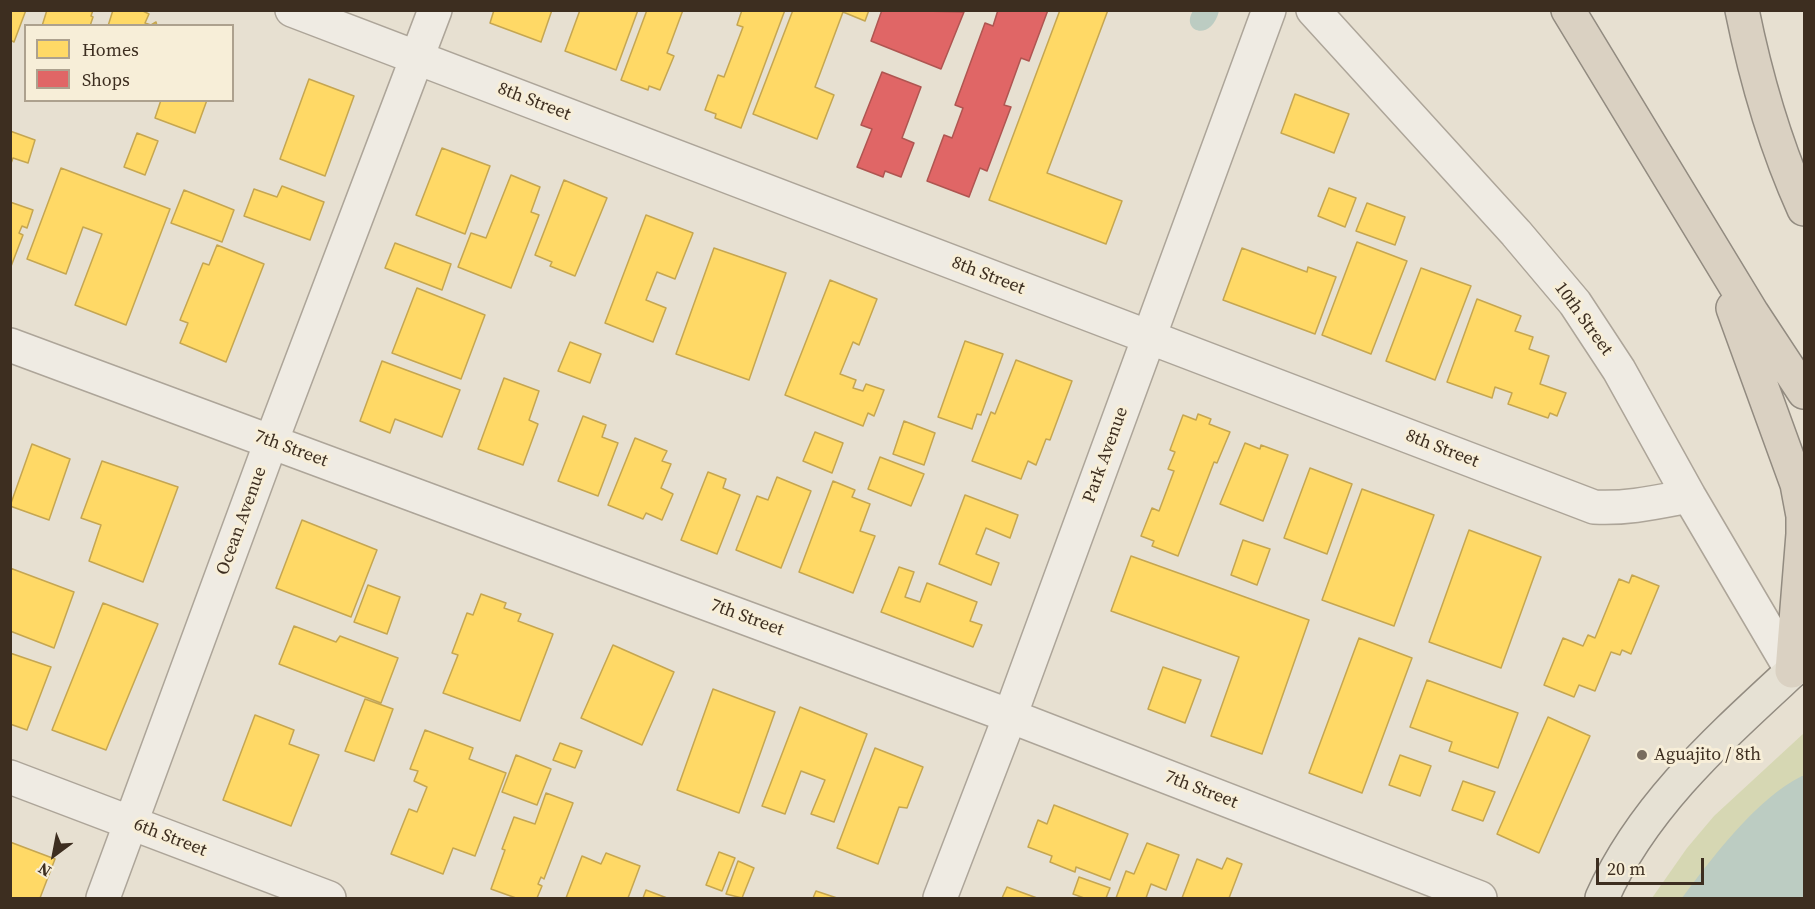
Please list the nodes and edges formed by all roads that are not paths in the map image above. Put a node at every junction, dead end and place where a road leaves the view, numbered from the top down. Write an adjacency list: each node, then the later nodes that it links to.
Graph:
1 (292, 10): 7 (street, 8th Street)
2 (435, 10): 7 (street, Ocean Avenue)
3 (1269, 10): 11 (street, Park Avenue)
4 (1313, 10): 15 (street, 10th Street)
5 (1568, 10): 10 (highway)
6 (1742, 10): 8 (highway)
7 (417, 57): 11 (street, 8th Street); 14 (street, Ocean Avenue)
8 (1796, 182): 9 (highway)
9 (1804, 209)
10 (1710, 245): 13 (highway); 16 (highway)
11 (1150, 338): 15 (street, 8th Street); 17 (street, Park Avenue)
12 (10, 345): 14 (street, 7th Street)
13 (1804, 392)
14 (272, 442): 17 (street, 7th Street); 19 (street, Ocean Avenue)
15 (1689, 496): 16 (street, 10th Street)
16 (1800, 667): 24 (main road)
17 (1010, 716): 22 (street, Park Avenue); 23 (street, 7th Street)
18 (10, 777): 19 (street, 6th Street)
19 (131, 824): 20 (street, Ocean Avenue); 21 (street, 6th Street)
20 (103, 898)
21 (329, 898)
22 (940, 898)
23 (1480, 898)
24 (1602, 898)

